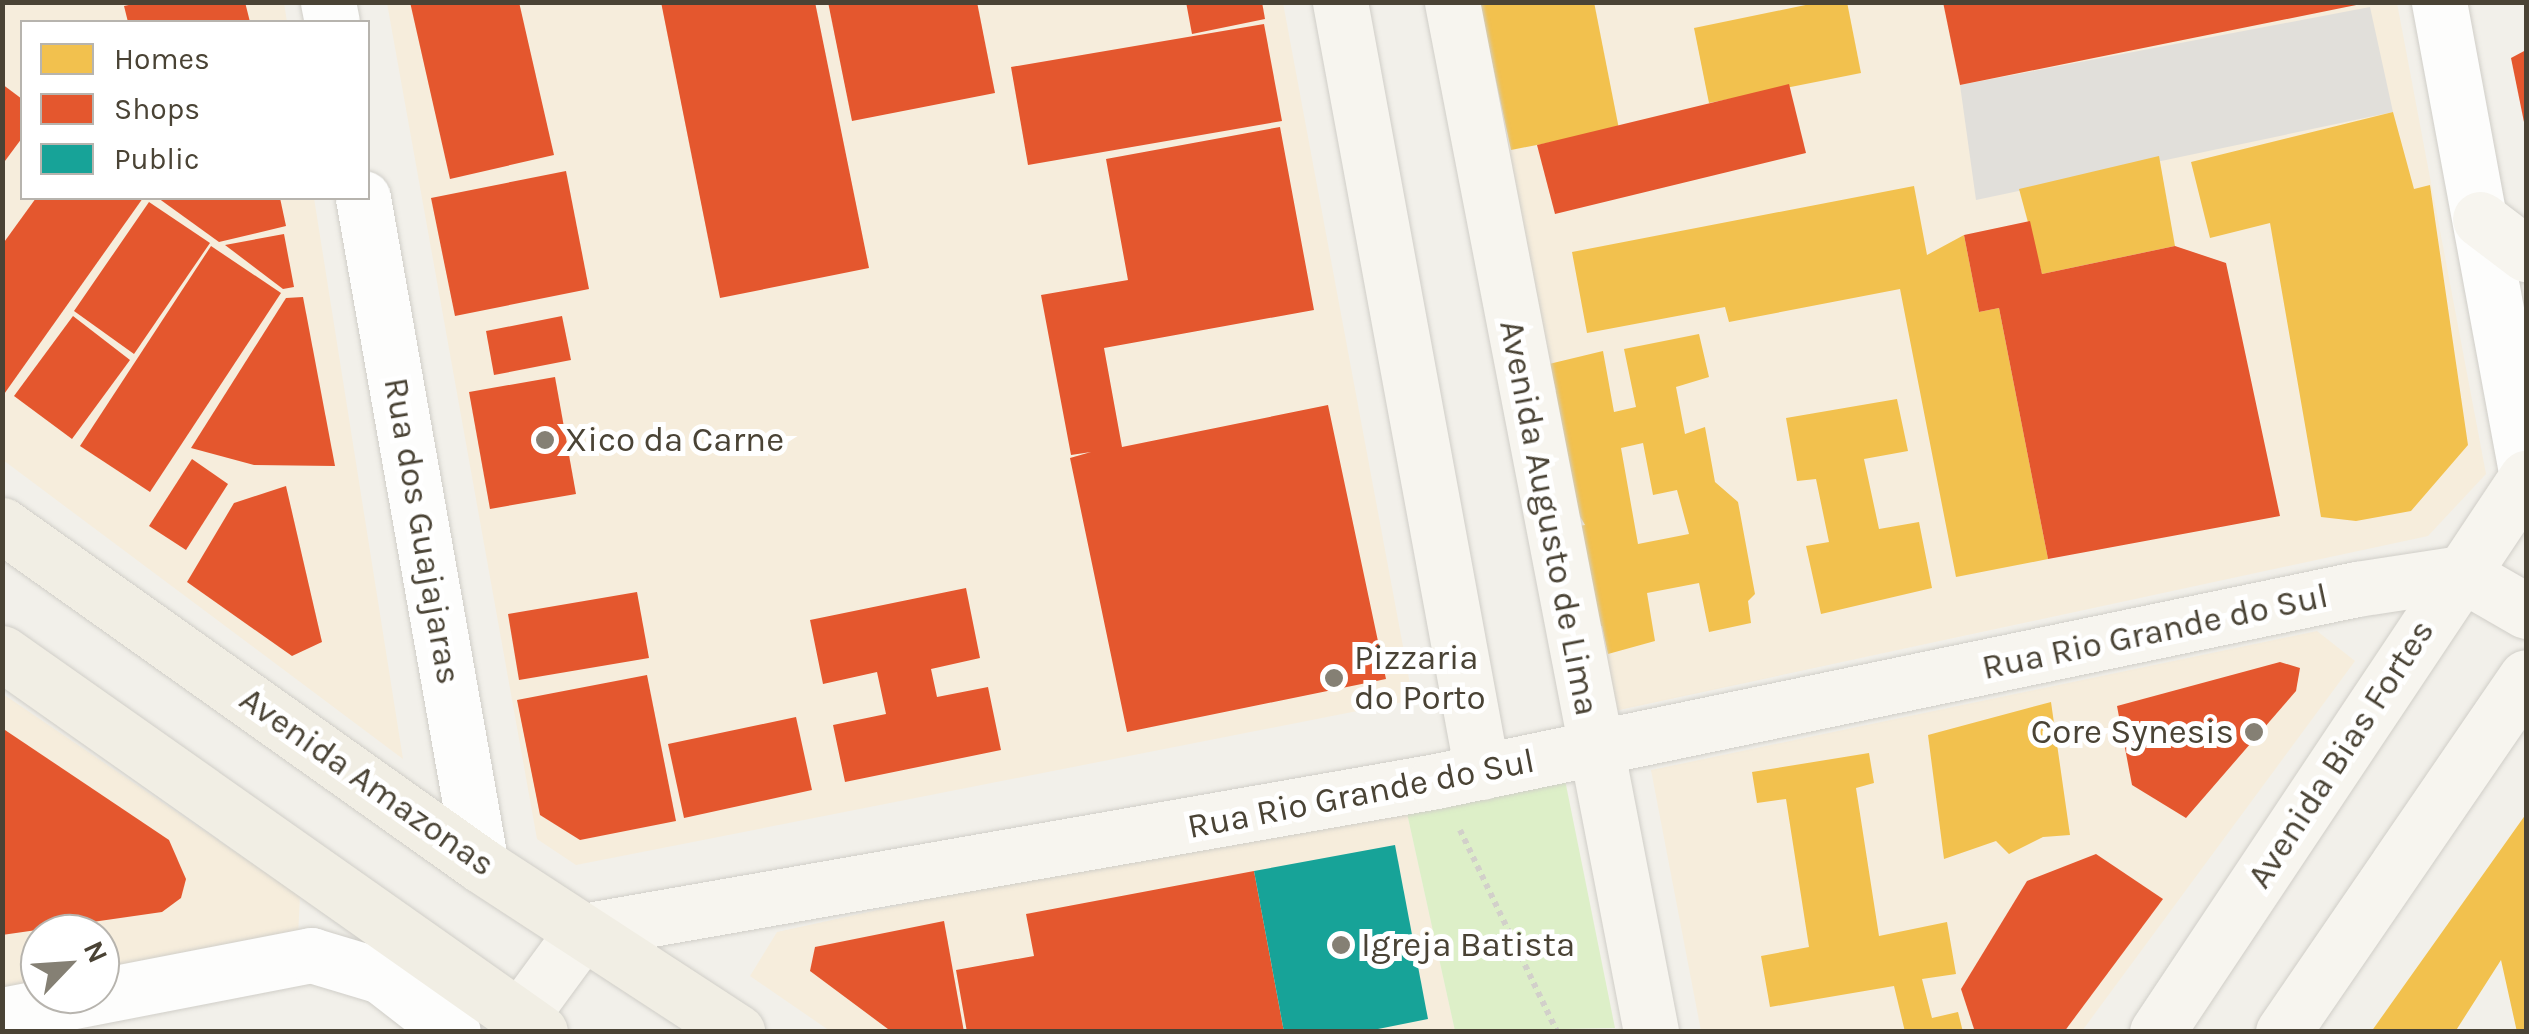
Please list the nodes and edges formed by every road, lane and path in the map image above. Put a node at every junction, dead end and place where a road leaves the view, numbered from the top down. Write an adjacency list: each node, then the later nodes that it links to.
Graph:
1 (1340, 2): 14 (main road)
2 (1452, 2): 13 (main road, Avenida Augusto de Lima)
3 (2439, 2): 5 (street)
4 (363, 200): 15 (street, Rua dos Guajajaras)
5 (2480, 218): 6 (main road); 7 (street)
6 (2526, 254)
7 (2526, 474): 9 (main road, Avenida Bias Fortes)
8 (2, 524): 15 (main road, Avenida Amazonas)
9 (2460, 572): 10 (main road); 13 (main road, Rua Rio Grande do Sul); 23 (main road, Avenida Bias Fortes)
10 (2526, 611)
11 (2, 653): 18 (main road)
12 (2526, 677): 24 (main road)
13 (1592, 751): 14 (main road, Rua Rio Grande do Sul); 22 (main road, Avenida Augusto de Lima)
14 (1459, 777): 16 (main road, Rua Rio Grande do Sul); 21 (path)
15 (482, 865): 16 (main road, Avenida Amazonas)
16 (583, 931): 18 (main road); 20 (main road, Avenida Amazonas)
17 (2, 1015): 19 (street)
18 (527, 1027)
19 (453, 1032)
20 (737, 1032)
21 (1557, 1032)
22 (1651, 1032)
23 (2157, 1032)
24 (2282, 1032)

